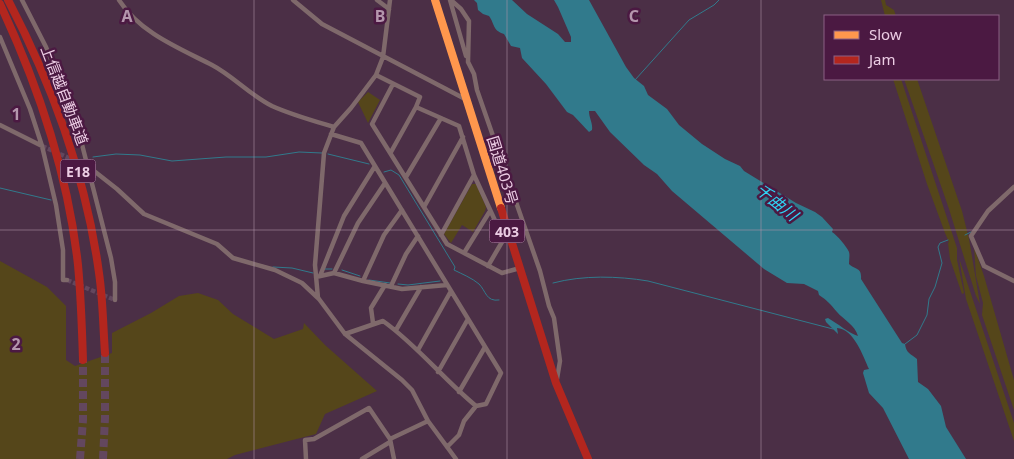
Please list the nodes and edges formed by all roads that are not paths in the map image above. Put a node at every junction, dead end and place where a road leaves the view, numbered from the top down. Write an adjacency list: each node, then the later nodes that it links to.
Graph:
1 (8, 0): 57 (highway, 上信越自動車道 / E18)
2 (22, 0): 26 (street)
3 (119, 0): 20 (street)
4 (293, 0): 12 (street)
5 (377, 0): 10 (street)
6 (390, 0): 10 (street)
7 (435, 0): 16 (highway, 国道403号 / 403)
8 (451, 0): 13 (street); 13 (street)
9 (0, 4): 58 (highway, 上信越自動車道 / E18)
10 (389, 9): 12 (street)
11 (0, 37): 23 (street)
12 (383, 56): 14 (street); 16 (street)
13 (468, 62): 60 (street)
14 (376, 75): 15 (street); 20 (street)
15 (393, 84): 17 (street); 24 (street)
16 (467, 100): 38 (highway, 国道403号 / 403)
17 (416, 107): 18 (street); 24 (street)
18 (441, 118): 22 (street); 28 (street)
19 (0, 125): 23 (street)
20 (334, 127): 21 (street)
21 (331, 134): 25 (street); 40 (street)
22 (463, 137): 27 (street); 31 (street)
23 (42, 146): 41 (street)
24 (391, 152): 28 (street)
25 (375, 166): 29 (street); 40 (street)
26 (89, 167): 49 (street); 50 (street)
27 (474, 175): 33 (street); 34 (street)
28 (406, 178): 31 (street)
29 (385, 182): 32 (street); 39 (street)
30 (1014, 188): 42 (street)
31 (424, 207): 34 (street)
32 (402, 210): 35 (street); 43 (street)
33 (490, 211): 36 (street); 37 (street)
34 (440, 235): 36 (street)
35 (418, 236): 45 (street); 46 (street)
36 (464, 253): 37 (street)
37 (488, 266): 38 (street)
38 (520, 268): 60 (highway, 国道403号 / 403)
39 (334, 273): 40 (street); 43 (street)
40 (318, 277): 49 (street)
41 (67, 280)
42 (1014, 281)
43 (363, 282): 44 (street)
44 (385, 285): 46 (street); 52 (street)
45 (447, 285): 47 (street); 48 (street)
46 (391, 286): 47 (street)
47 (421, 287): 53 (street)
48 (451, 291): 51 (street); 56 (street)
49 (318, 299): 54 (street)
50 (115, 300)
51 (468, 319): 55 (street); 59 (street)
52 (373, 323): 53 (street); 54 (street)
53 (396, 330): 56 (street)
54 (345, 334): 63 (street)
55 (485, 346): 61 (street); 62 (street)
56 (418, 350): 59 (street)
57 (105, 353)
58 (83, 360)
59 (438, 372): 61 (street)
60 (556, 383): 70 (highway, 国道403号 / 403)
61 (459, 392): 62 (street)
62 (476, 406): 65 (street)
63 (428, 421): 64 (street); 65 (street)
64 (390, 441): 66 (street); 67 (street); 68 (street)
65 (447, 447): 69 (street)
66 (306, 459)
67 (362, 459)
68 (394, 459)
69 (456, 459)
70 (588, 459)

